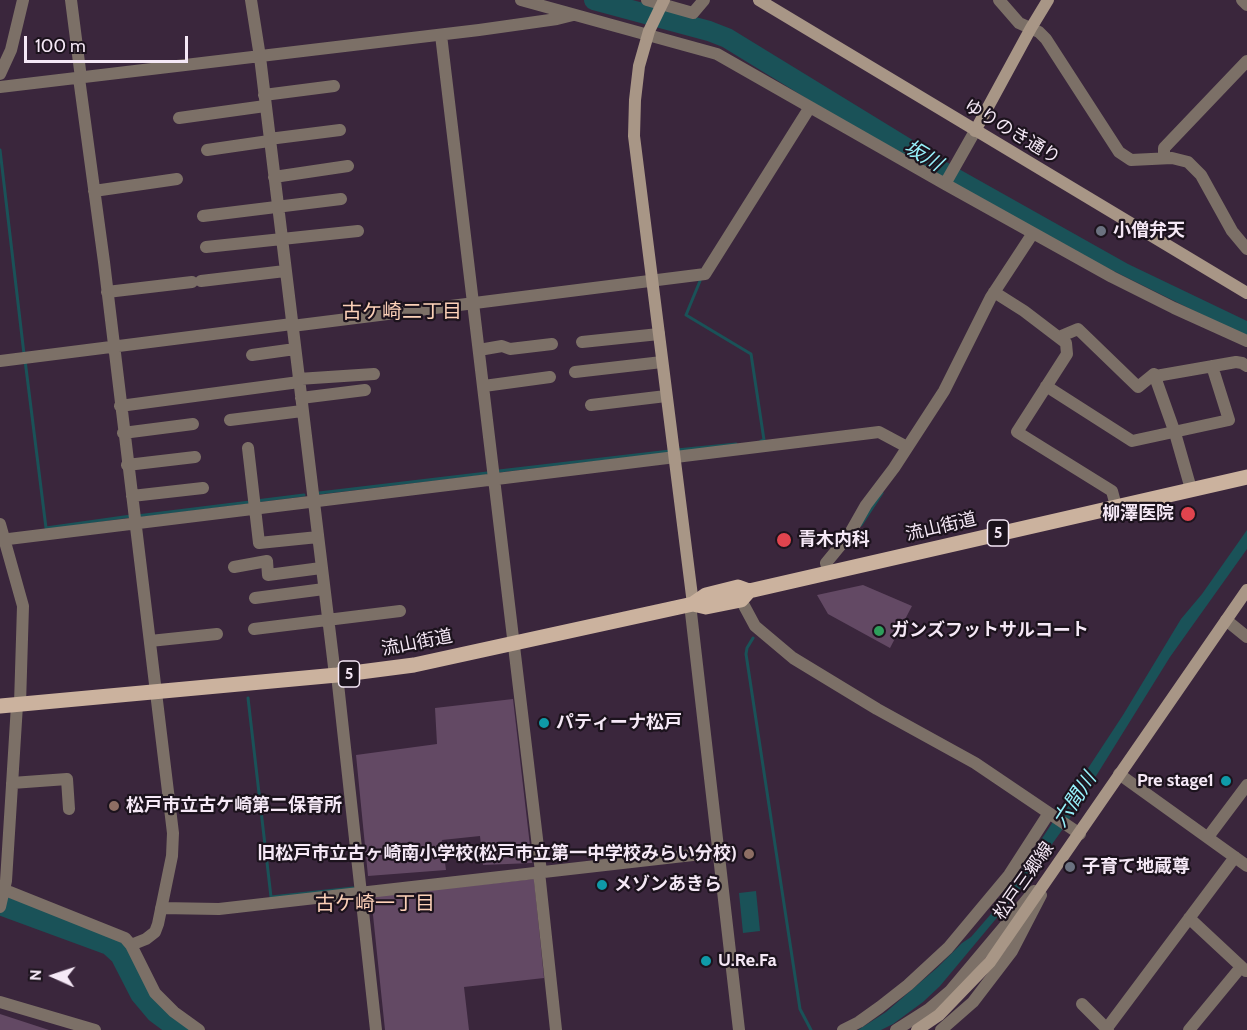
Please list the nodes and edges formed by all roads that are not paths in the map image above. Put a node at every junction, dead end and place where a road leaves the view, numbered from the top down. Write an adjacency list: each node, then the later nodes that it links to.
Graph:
1 (23, 0): 19 (street)
2 (71, 0): 20 (street)
3 (251, 0): 17 (street)
4 (521, 0): 13 (street)
5 (647, 0): 11 (street)
6 (704, 0): 11 (street)
7 (759, 0): 27 (street, ゆりのき通り)
8 (999, 0): 14 (street)
9 (1048, 0): 14 (street)
10 (1242, 0): 12 (street)
11 (662, 4): 15 (street)
12 (1247, 5)
13 (574, 14): 15 (street); 16 (street)
14 (1031, 28): 27 (street); 30 (street)
15 (649, 33): 24 (street); 45 (street)
16 (441, 35): 17 (street); 49 (street)
17 (260, 57): 20 (street); 23 (street)
18 (1247, 61): 30 (street)
19 (0, 74)
20 (80, 78): 21 (street); 35 (street)
21 (0, 87)
22 (334, 87): 23 (street)
23 (265, 101): 25 (street); 28 (street)
24 (810, 107): 34 (street); 45 (street)
25 (179, 118)
26 (340, 130): 28 (street)
27 (975, 131): 34 (street); 48 (street, ゆりのき通り)
28 (269, 140): 29 (street); 32 (street)
29 (207, 150)
30 (1164, 158): 43 (street)
31 (348, 166): 32 (street)
32 (274, 177): 37 (street)
33 (177, 179): 35 (street)
34 (946, 183): 40 (street)
35 (94, 191): 46 (street)
36 (340, 199): 37 (street)
37 (278, 207): 38 (street); 41 (street)
38 (203, 216)
39 (358, 231): 41 (street)
40 (1033, 233): 47 (street); 53 (street)
41 (282, 239): 42 (street); 44 (street)
42 (206, 247)
43 (1247, 249)
44 (285, 271): 46 (street); 50 (street)
45 (652, 280): 49 (street); 51 (street)
46 (107, 292): 56 (street)
47 (994, 292): 52 (street); 80 (street)
48 (1247, 293)
49 (473, 303): 50 (street); 58 (street)
50 (292, 325): 56 (street); 57 (street)
51 (659, 334): 54 (street); 61 (street)
52 (1059, 338): 66 (street); 70 (street)
53 (1247, 341)
54 (582, 342)
55 (552, 344): 58 (street)
56 (113, 346): 60 (street); 75 (street)
57 (294, 349): 59 (street); 68 (street)
58 (479, 350): 69 (street)
59 (252, 355)
60 (0, 361)
61 (662, 362): 64 (street); 72 (street)
62 (1212, 366): 63 (street); 66 (street); 79 (street)
63 (1247, 366)
64 (575, 372)
65 (374, 374): 68 (street)
66 (1155, 376): 79 (street)
67 (550, 377): 69 (street)
68 (298, 380): 73 (street); 75 (street)
69 (484, 386): 86 (street)
70 (1046, 386): 79 (street); 91 (street)
71 (365, 390): 73 (street)
72 (666, 396): 74 (street); 83 (street)
73 (302, 405): 76 (street); 90 (street)
74 (591, 405)
75 (120, 406): 78 (street)
76 (230, 420)
77 (193, 424): 78 (street)
78 (123, 433): 84 (street)
79 (1175, 433): 88 (street)
80 (907, 447): 83 (street); 99 (street)
81 (248, 448): 92 (street)
82 (195, 457): 84 (street)
83 (674, 457): 86 (street); 104 (street)
84 (127, 465): 89 (street)
85 (1247, 477): 88 (main road, 流山街道 / 5)
86 (495, 479): 90 (street); 112 (street)
87 (203, 488): 89 (street)
88 (1191, 489): 91 (main road, 流山街道 / 5)
89 (132, 496): 94 (street)
90 (314, 502): 92 (street); 95 (street)
91 (1116, 506): 99 (main road, 流山街道 / 5)
92 (255, 509): 94 (street); 95 (street)
93 (0, 524): 96 (street)
94 (135, 524): 96 (street); 111 (street)
95 (318, 537): 98 (street)
96 (2, 540): 115 (street)
97 (234, 567): 98 (street)
98 (321, 568): 100 (street)
99 (829, 573): 102 (main road, 流山街道 / 5)
100 (324, 589): 103 (street); 106 (street)
101 (1247, 590): 107 (street, 松戸三郷線)
102 (745, 595): 104 (main road, 流山街道 / 5); 121 (street)
103 (255, 598)
104 (691, 604): 112 (main road, 流山街道 / 5); 124 (street)
105 (400, 611): 106 (street)
106 (327, 620): 108 (street); 113 (street)
107 (1226, 620): 110 (street); 117 (street, 松戸三郷線)
108 (254, 629)
109 (217, 634): 111 (street)
110 (1247, 637)
111 (150, 641): 114 (street)
112 (514, 644): 113 (main road, 流山街道 / 5); 128 (street)
113 (336, 675): 114 (main road, 流山街道 / 5); 130 (street)
114 (156, 693): 115 (main road, 流山街道 / 5); 132 (street)
115 (18, 704): 116 (main road, 流山街道 / 5); 118 (street)
116 (0, 706)
117 (1119, 774): 122 (street, 松戸三郷線); 123 (street)
118 (12, 783): 120 (street); 129 (street)
119 (1247, 785): 123 (street)
120 (69, 809)
121 (1049, 813): 122 (street); 138 (street)
122 (1076, 831): 127 (street, 松戸三郷線)
123 (1208, 837): 125 (street)
124 (718, 852): 128 (street); 144 (street)
125 (1235, 857): 126 (street); 133 (street)
126 (1247, 866)
127 (1056, 867): 146 (street); 147 (street, 松戸三郷線); 148 (street)
128 (540, 872): 130 (street); 143 (street)
129 (4, 887): 131 (street); 134 (street)
130 (359, 892): 132 (street); 142 (street)
131 (0, 907)
132 (161, 908): 134 (street)
133 (1189, 918): 135 (street); 139 (street)
134 (131, 945): 141 (street)
135 (1244, 969): 149 (street)
136 (0, 1002): 140 (street)
137 (1082, 1004): 139 (street)
138 (862, 1026): 145 (street)
139 (1108, 1029)
140 (95, 1030)
141 (199, 1030)
142 (376, 1030)
143 (556, 1030)
144 (739, 1030)
145 (843, 1030)
146 (896, 1030)
147 (917, 1030)
148 (941, 1030)
149 (1189, 1030)

